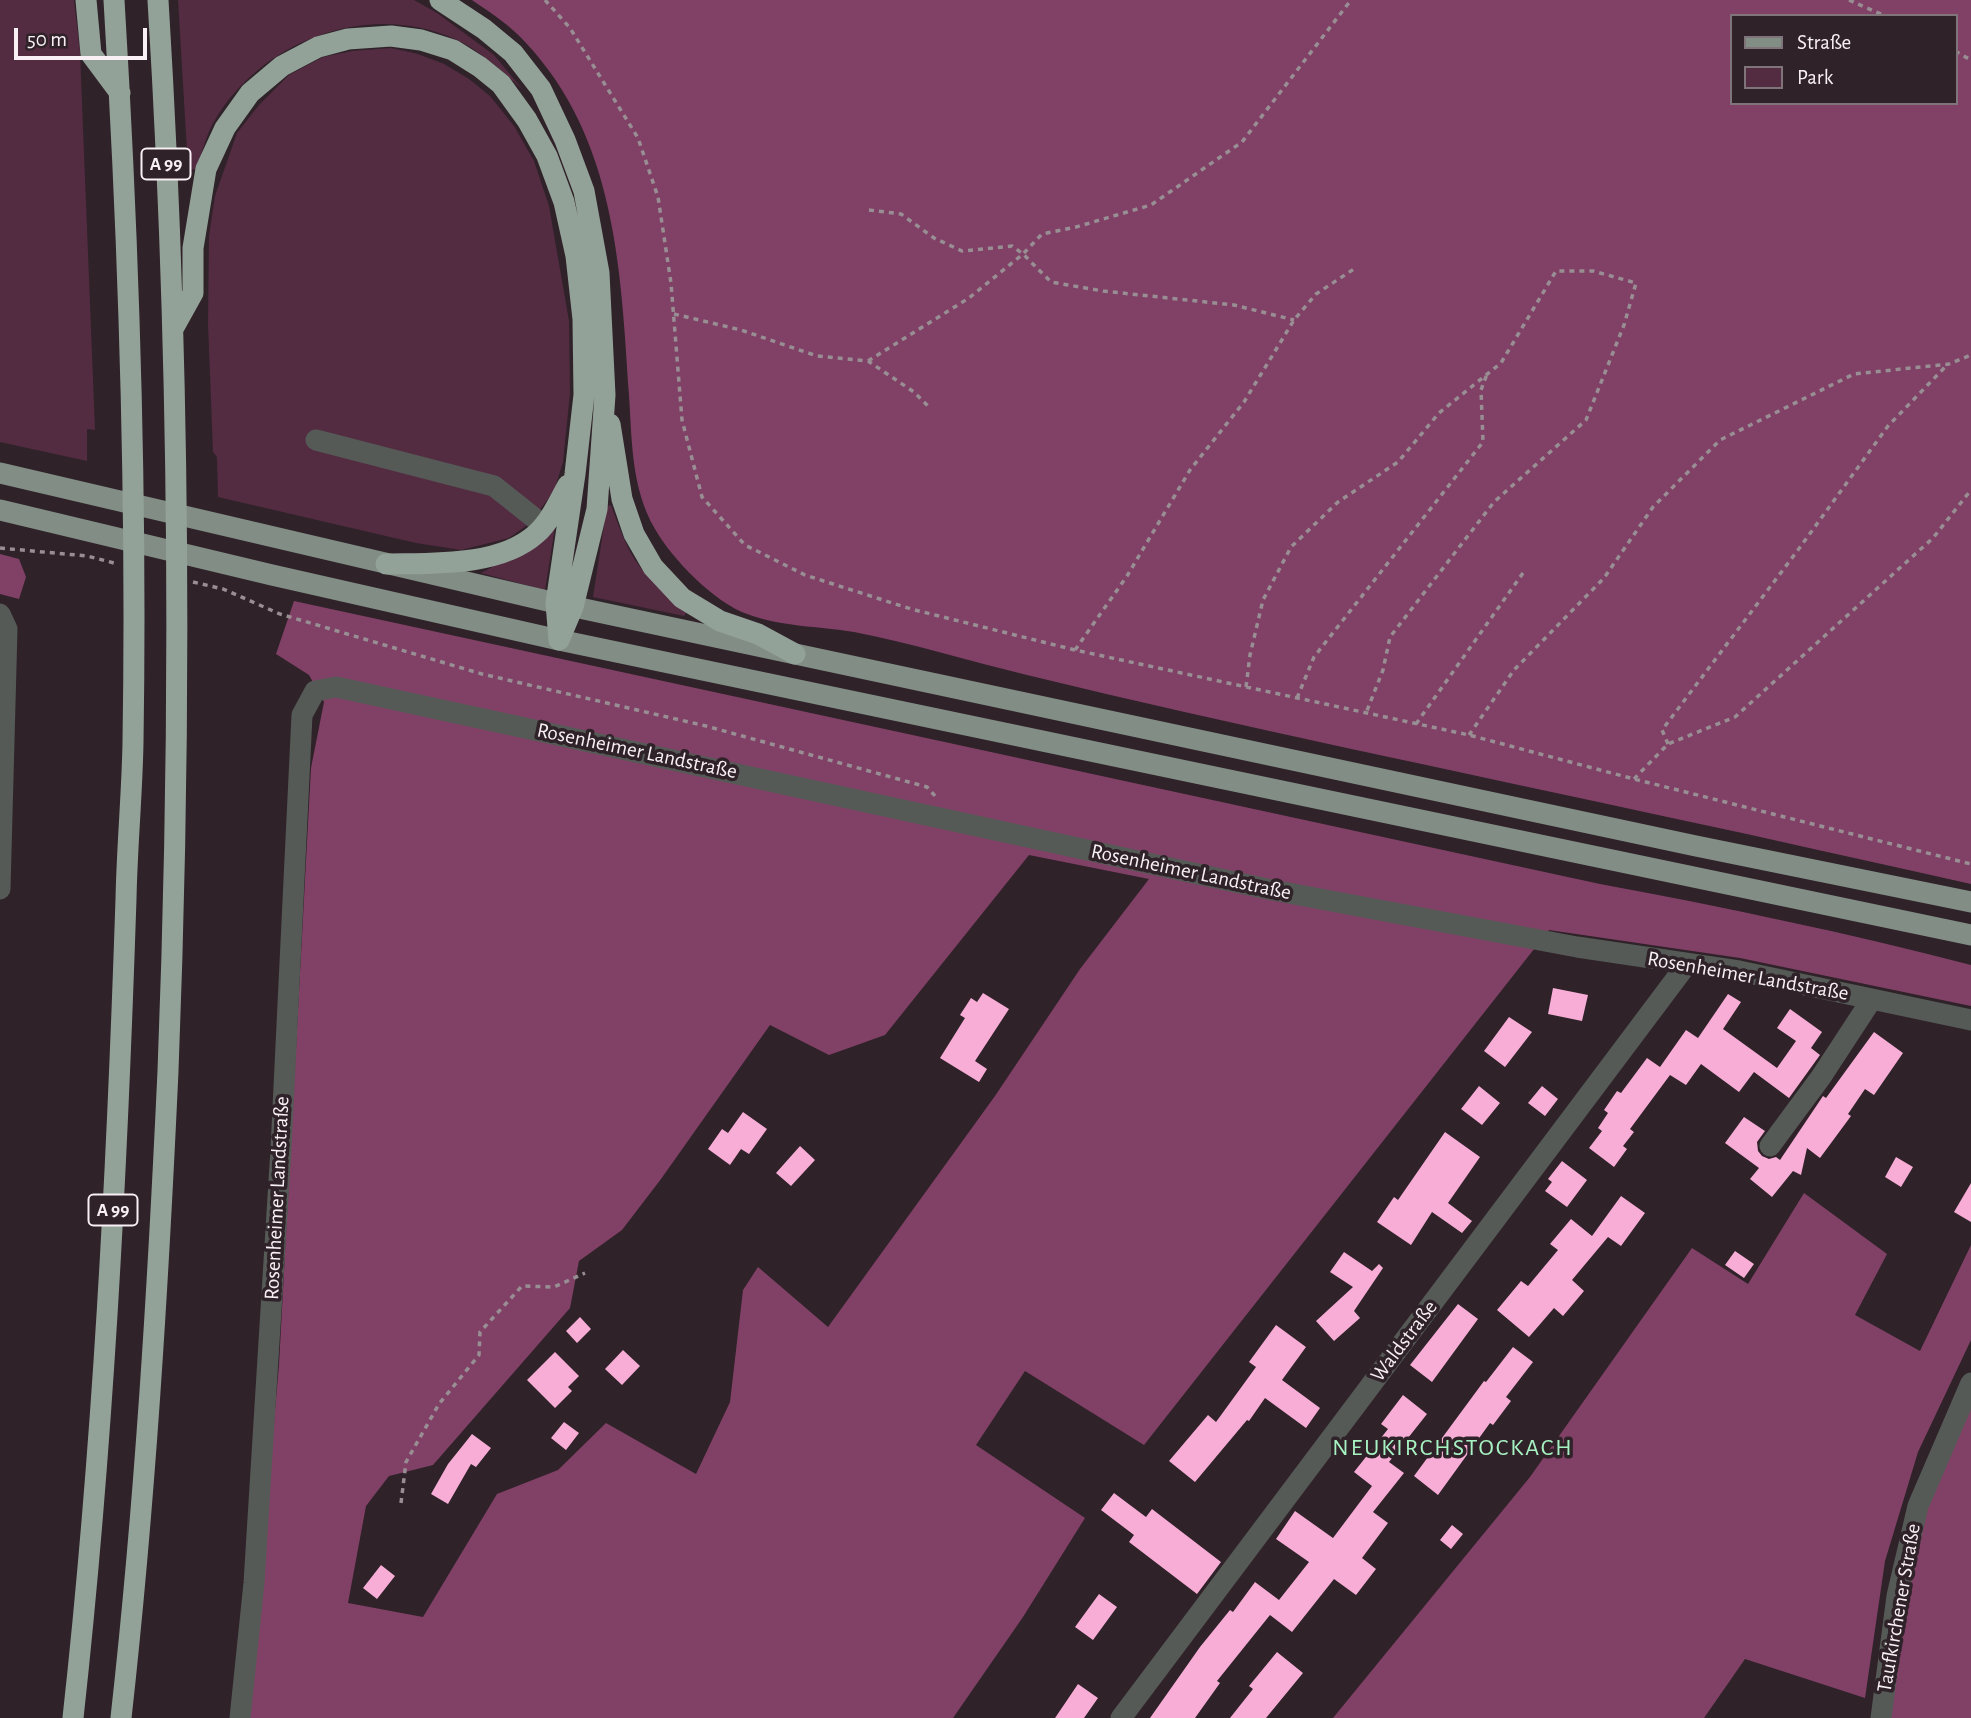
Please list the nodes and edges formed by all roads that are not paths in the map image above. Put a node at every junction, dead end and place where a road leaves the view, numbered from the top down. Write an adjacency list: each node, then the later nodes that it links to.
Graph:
1 (86, 0): 5 (highway)
2 (114, 0): 5 (highway, A 99)
3 (158, 0): 6 (highway, A 99)
4 (440, 0): 7 (highway)
5 (120, 93): 26 (highway, A 99)
6 (173, 329): 10 (highway); 27 (highway, A 99)
7 (605, 395): 14 (highway); 17 (highway)
8 (316, 440): 12 (street)
9 (0, 473): 13 (main road)
10 (575, 474): 12 (highway); 14 (highway)
11 (0, 510): 16 (main road)
12 (543, 525): 13 (highway)
13 (386, 564): 14 (main road)
14 (564, 605): 16 (highway); 17 (main road)
15 (0, 614): 18 (street)
16 (559, 640): 20 (main road)
17 (795, 654): 19 (main road)
18 (0, 889)
19 (1971, 902)
20 (1971, 935)
21 (1687, 964): 22 (street, Rosenheimer Landstraße); 28 (street, Rosenheimer Landstraße); 29 (street, Waldstraße)
22 (1872, 999): 23 (street, Rosenheimer Landstraße); 24 (street)
23 (1971, 1020)
24 (1770, 1146)
25 (1971, 1383): 30 (street, Taufkirchener Straße)
26 (73, 1718)
27 (121, 1718)
28 (240, 1718)
29 (1121, 1718)
30 (1881, 1718)

